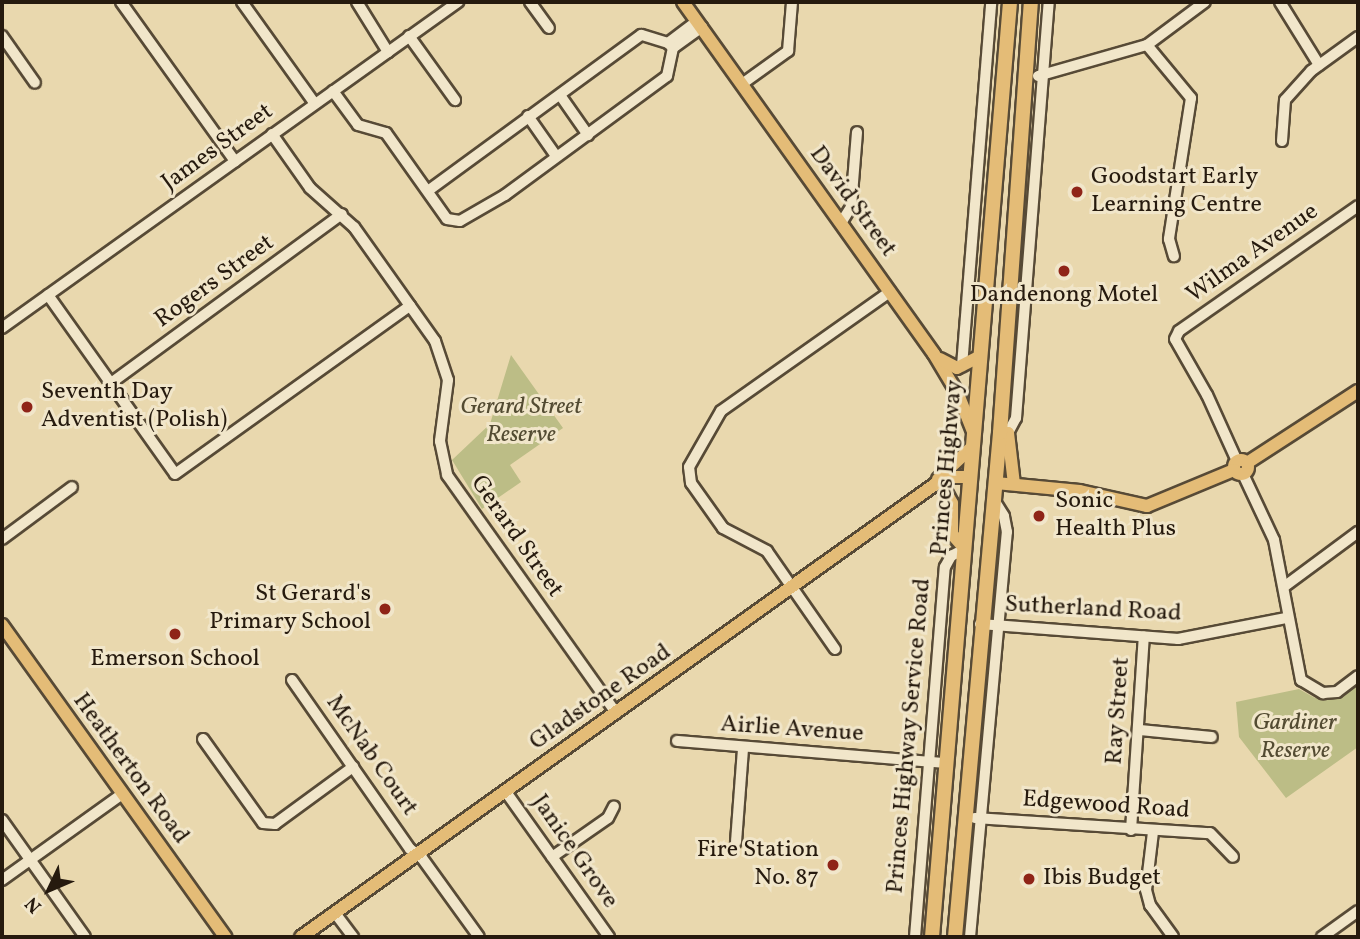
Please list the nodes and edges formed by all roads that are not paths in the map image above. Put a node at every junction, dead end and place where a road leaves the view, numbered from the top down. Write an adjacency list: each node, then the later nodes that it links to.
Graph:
1 (121, 2): 37 (street)
2 (242, 2): 30 (street)
3 (358, 2): 21 (street)
4 (458, 2): 17 (street, James Street)
5 (530, 2): 15 (street)
6 (683, 2): 14 (main road, David Street)
7 (792, 2): 26 (street)
8 (992, 2): 48 (street)
9 (1010, 2): 50 (highway, Princes Highway)
10 (1031, 2): 23 (highway, Princes Highway)
11 (1049, 2): 24 (street)
12 (1205, 2): 20 (street)
13 (1280, 2): 22 (street)
14 (700, 24): 19 (street); 26 (main road, David Street)
15 (549, 28)
16 (2, 36): 25 (street)
17 (409, 36): 21 (street, James Street); 29 (street)
18 (1358, 37): 22 (street)
19 (670, 45): 28 (street); 34 (street)
20 (1147, 45): 24 (street); 43 (street)
21 (388, 52): 27 (street, James Street)
22 (1319, 65): 35 (street)
23 (1025, 75): 24 (street); 42 (highway, Princes Highway)
24 (1041, 77): 44 (street)
25 (35, 83)
26 (742, 84): 41 (main road, David Street)
27 (333, 91): 30 (street, James Street); 38 (street)
28 (560, 95): 31 (street); 34 (street)
29 (455, 100)
30 (315, 104): 33 (street, James Street)
31 (528, 116): 36 (street); 38 (street)
32 (857, 132): 41 (street)
33 (272, 134): 37 (street, James Street); 40 (street, Gerard Street)
34 (588, 135): 36 (street)
35 (1282, 141)
36 (556, 156): 38 (street)
37 (235, 161): 46 (street, James Street)
38 (429, 190)
39 (1358, 206): 57 (street, Wilma Avenue)
40 (342, 214): 47 (street, Gerard Street); 53 (street, Rogers Street)
41 (841, 223): 45 (main road, David Street)
42 (1011, 243): 44 (street); 55 (highway, Princes Highway)
43 (1174, 256)
44 (1028, 258): 55 (street)
45 (890, 292): 51 (main road, David Street); 68 (street)
46 (48, 295): 49 (street, James Street); 53 (street)
47 (410, 306): 53 (street); 77 (street, Gerard Street)
48 (967, 307): 50 (street); 52 (street)
49 (2, 328)
50 (980, 350): 52 (main road); 56 (highway, Princes Highway)
51 (934, 354): 52 (main road); 56 (main road, David Street)
52 (962, 366)
53 (111, 383)
54 (1358, 391): 57 (main road)
55 (1004, 433): 59 (highway, Princes Highway); 60 (main road)
56 (973, 440): 58 (highway, Princes Highway); 62 (main road)
57 (1240, 467): 60 (main road); 67 (street)
58 (970, 481): 59 (highway); 62 (main road, Gladstone Road); 66 (highway, Princes Highway)
59 (996, 483): 60 (main road); 63 (highway, Princes Highway)
60 (1014, 484)
61 (72, 487): 65 (street)
62 (935, 490): 66 (main road); 68 (main road, Gladstone Road)
63 (994, 500): 70 (highway, Princes Highway); 72 (street, Princes Highway)
64 (1358, 532): 67 (street)
65 (2, 539)
66 (965, 549): 83 (street, Princes Highway Service Road); 84 (highway, Princes Highway)
67 (1285, 586): 69 (street)
68 (792, 587): 74 (street); 77 (main road, Gladstone Road)
69 (1286, 618): 73 (street, Sutherland Road); 75 (street)
70 (981, 624): 72 (street, Sutherland Road); 89 (highway, Princes Highway)
71 (2, 625): 87 (main road, Heatherton Road)
72 (1000, 626): 73 (street, Sutherland Road); 90 (street, Princes Highway)
73 (1144, 636): 78 (street, Ray Street)
74 (835, 649)
75 (1358, 676)
76 (292, 680): 85 (street, McNab Court)
77 (616, 713): 86 (main road, Gladstone Road)
78 (1140, 730): 79 (street); 92 (street, Ray Street)
79 (1212, 737)
80 (203, 739): 85 (street)
81 (677, 741): 82 (street, Airlie Avenue)
82 (743, 748): 83 (street, Airlie Avenue); 94 (street)
83 (928, 761): 84 (street, Airlie Avenue); 110 (street, Princes Highway Service Road)
84 (947, 764): 111 (highway, Princes Highway)
85 (353, 767): 95 (street, McNab Court)
86 (506, 792): 95 (main road, Gladstone Road); 96 (street, Janice Grove)
87 (122, 794): 98 (street); 105 (main road, Heatherton Road)
88 (614, 806): 96 (street)
89 (965, 817): 90 (street, Edgewood Road); 100 (highway, Princes Highway)
90 (981, 818): 92 (street, Edgewood Road); 101 (street, Princes Highway)
91 (2, 820): 98 (street)
92 (1131, 830): 93 (street, Edgewood Road)
93 (1153, 832): 97 (street, Edgewood Road); 114 (street)
94 (736, 842)
95 (417, 854): 103 (main road, Gladstone Road); 108 (street, McNab Court)
96 (552, 857): 109 (street, Janice Grove)
97 (1233, 857)
98 (30, 859): 99 (street); 104 (street)
99 (2, 880)
100 (958, 892): 101 (street); 112 (highway, Princes Highway)
101 (973, 907): 113 (street, Princes Highway)
102 (1358, 911): 115 (street)
103 (335, 913): 106 (main road, Gladstone Road); 107 (street)
104 (85, 937)
105 (225, 937)
106 (301, 937)
107 (353, 937)
108 (479, 937)
109 (609, 937)
110 (915, 937)
111 (932, 937)
112 (955, 937)
113 (970, 937)
114 (1173, 937)
115 (1322, 937)

